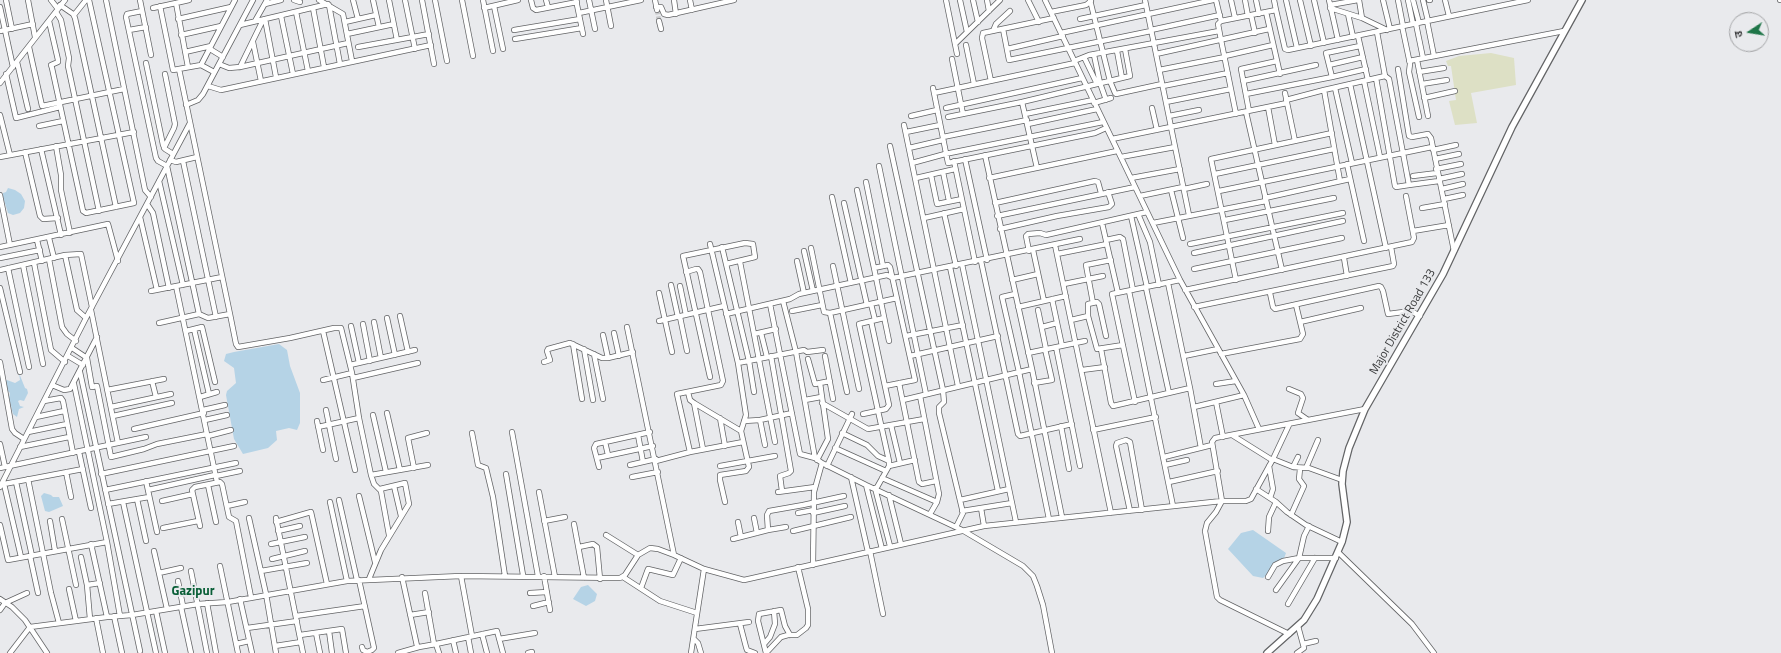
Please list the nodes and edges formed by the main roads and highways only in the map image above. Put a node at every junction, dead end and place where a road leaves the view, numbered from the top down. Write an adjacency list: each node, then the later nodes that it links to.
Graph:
1 (1582, 0): 2 (main road, Major District Road 133)
2 (1267, 653)

